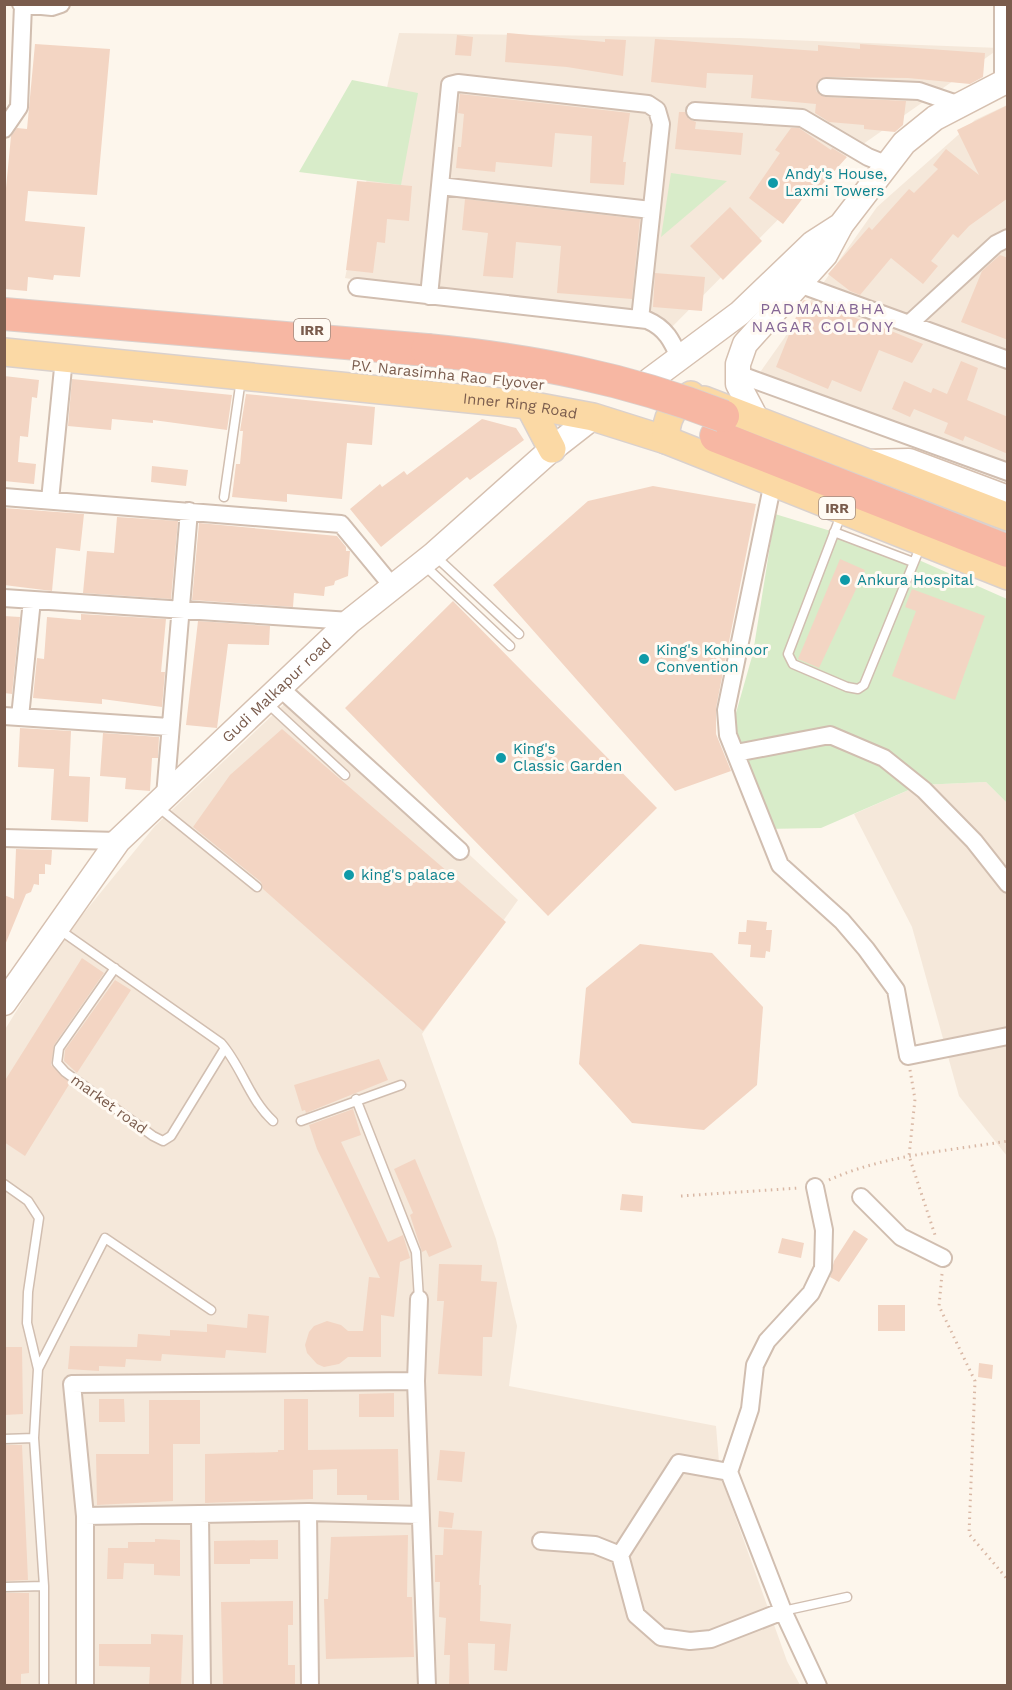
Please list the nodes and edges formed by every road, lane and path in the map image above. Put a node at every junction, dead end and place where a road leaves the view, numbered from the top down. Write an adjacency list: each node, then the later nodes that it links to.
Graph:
1 (61, 4): 3 (street)
2 (1003, 4): 4 (street)
3 (22, 5): 8 (street)
4 (1005, 81): 6 (street)
5 (826, 87): 6 (street)
6 (960, 105): 9 (street)
7 (695, 111): 9 (street)
8 (4, 129)
9 (888, 165): 12 (street)
10 (440, 186): 11 (street); 11 (street); 16 (street)
11 (651, 210): 19 (street)
12 (841, 225): 14 (street); 24 (street)
13 (1004, 244): 20 (street)
14 (798, 284): 20 (street); 26 (street)
15 (357, 287): 16 (street)
16 (429, 296): 19 (street)
17 (4, 308): 28 (main road, IRR)
18 (4, 314): 45 (highway, P.V. Narasimha Rao Flyover, bridge)
19 (640, 319): 24 (street)
20 (909, 324): 25 (street)
21 (4, 334): 46 (highway, P.V. Narasimha Rao Flyover)
22 (4, 352): 23 (main road, Inner Ring Road / IRR)
23 (64, 358): 27 (main road, Inner Ring Road / IRR); 41 (street)
24 (680, 359): 28 (street)
25 (1008, 360)
26 (738, 374): 32 (street); 36 (street)
27 (242, 375): 30 (main road, Inner Ring Road / IRR); 39 (lane)
28 (650, 380): 29 (main road, IRR)
29 (692, 395): 32 (main road, IRR); 33 (main road)
30 (529, 405): 31 (main road, Inner Ring Road / IRR); 34 (main road)
31 (593, 417): 33 (main road, Inner Ring Road / IRR); 34 (street, Gudi Malkapur road)
32 (757, 420): 35 (main road, IRR)
33 (666, 440): 37 (main road, Inner Ring Road / IRR)
34 (552, 448): 48 (street, Gudi Malkapur road)
35 (866, 462): 40 (street); 43 (main road, IRR)
36 (1008, 472)
37 (773, 482): 44 (main road, Inner Ring Road / IRR); 60 (street)
38 (4, 497): 41 (street)
39 (224, 497)
40 (1008, 498)
41 (50, 500): 42 (street)
42 (189, 511): 50 (street); 53 (street)
43 (1008, 517)
44 (839, 521): 47 (main road, Inner Ring Road / IRR); 47 (lane)
45 (1008, 530)
46 (1008, 551)
47 (918, 552): 49 (main road, Inner Ring Road / IRR)
48 (428, 559): 50 (street, Gudi Malkapur road); 55 (lane); 56 (lane)
49 (1008, 576)
50 (393, 587): 54 (street, Gudi Malkapur road)
51 (4, 598): 52 (street)
52 (32, 600): 53 (street); 58 (street)
53 (180, 610): 54 (street); 59 (street)
54 (350, 621): 57 (street, Gudi Malkapur road)
55 (519, 634)
56 (510, 646)
57 (273, 695): 61 (lane); 62 (street, Gudi Malkapur road); 65 (street)
58 (12, 716): 59 (street)
59 (169, 727): 62 (street)
60 (736, 753): 66 (street); 73 (street)
61 (345, 775)
62 (161, 800): 64 (street, Gudi Malkapur road); 67 (lane)
63 (4, 838): 64 (street)
64 (118, 841): 68 (street, Gudi Malkapur road)
65 (460, 851)
66 (1008, 884)
67 (257, 887)
68 (57, 928): 69 (lane); 70 (street, Gudi Malkapur road)
69 (116, 968): 72 (lane); 72 (lane, market road)
70 (4, 1003)
71 (1008, 1036): 73 (street)
72 (225, 1048): 76 (lane)
73 (908, 1056): 79 (path)
74 (401, 1085): 75 (lane)
75 (356, 1099): 77 (lane); 85 (lane)
76 (273, 1120)
77 (301, 1120)
78 (1008, 1141): 79 (path)
79 (909, 1156): 81 (path); 84 (path)
80 (4, 1184): 87 (lane)
81 (815, 1187): 82 (path); 91 (street)
82 (681, 1196)
83 (861, 1197): 84 (street)
84 (943, 1257): 98 (path)
85 (419, 1299): 88 (street)
86 (211, 1310): 87 (lane)
87 (38, 1369): 89 (lane)
88 (416, 1381): 94 (street); 95 (street)
89 (34, 1438): 90 (lane); 99 (lane)
90 (4, 1439)
91 (729, 1472): 97 (street); 102 (street)
92 (308, 1512): 93 (street); 94 (street); 106 (street)
93 (200, 1515): 95 (street); 105 (street)
94 (420, 1515): 107 (street)
95 (85, 1516): 104 (street)
96 (541, 1541): 97 (street)
97 (620, 1555): 102 (street)
98 (1008, 1580)
99 (44, 1586): 100 (lane); 103 (lane)
100 (4, 1587)
101 (847, 1597): 102 (lane)
102 (783, 1611): 108 (street)
103 (44, 1686)
104 (85, 1686)
105 (202, 1686)
106 (310, 1686)
107 (427, 1686)
108 (818, 1686)

